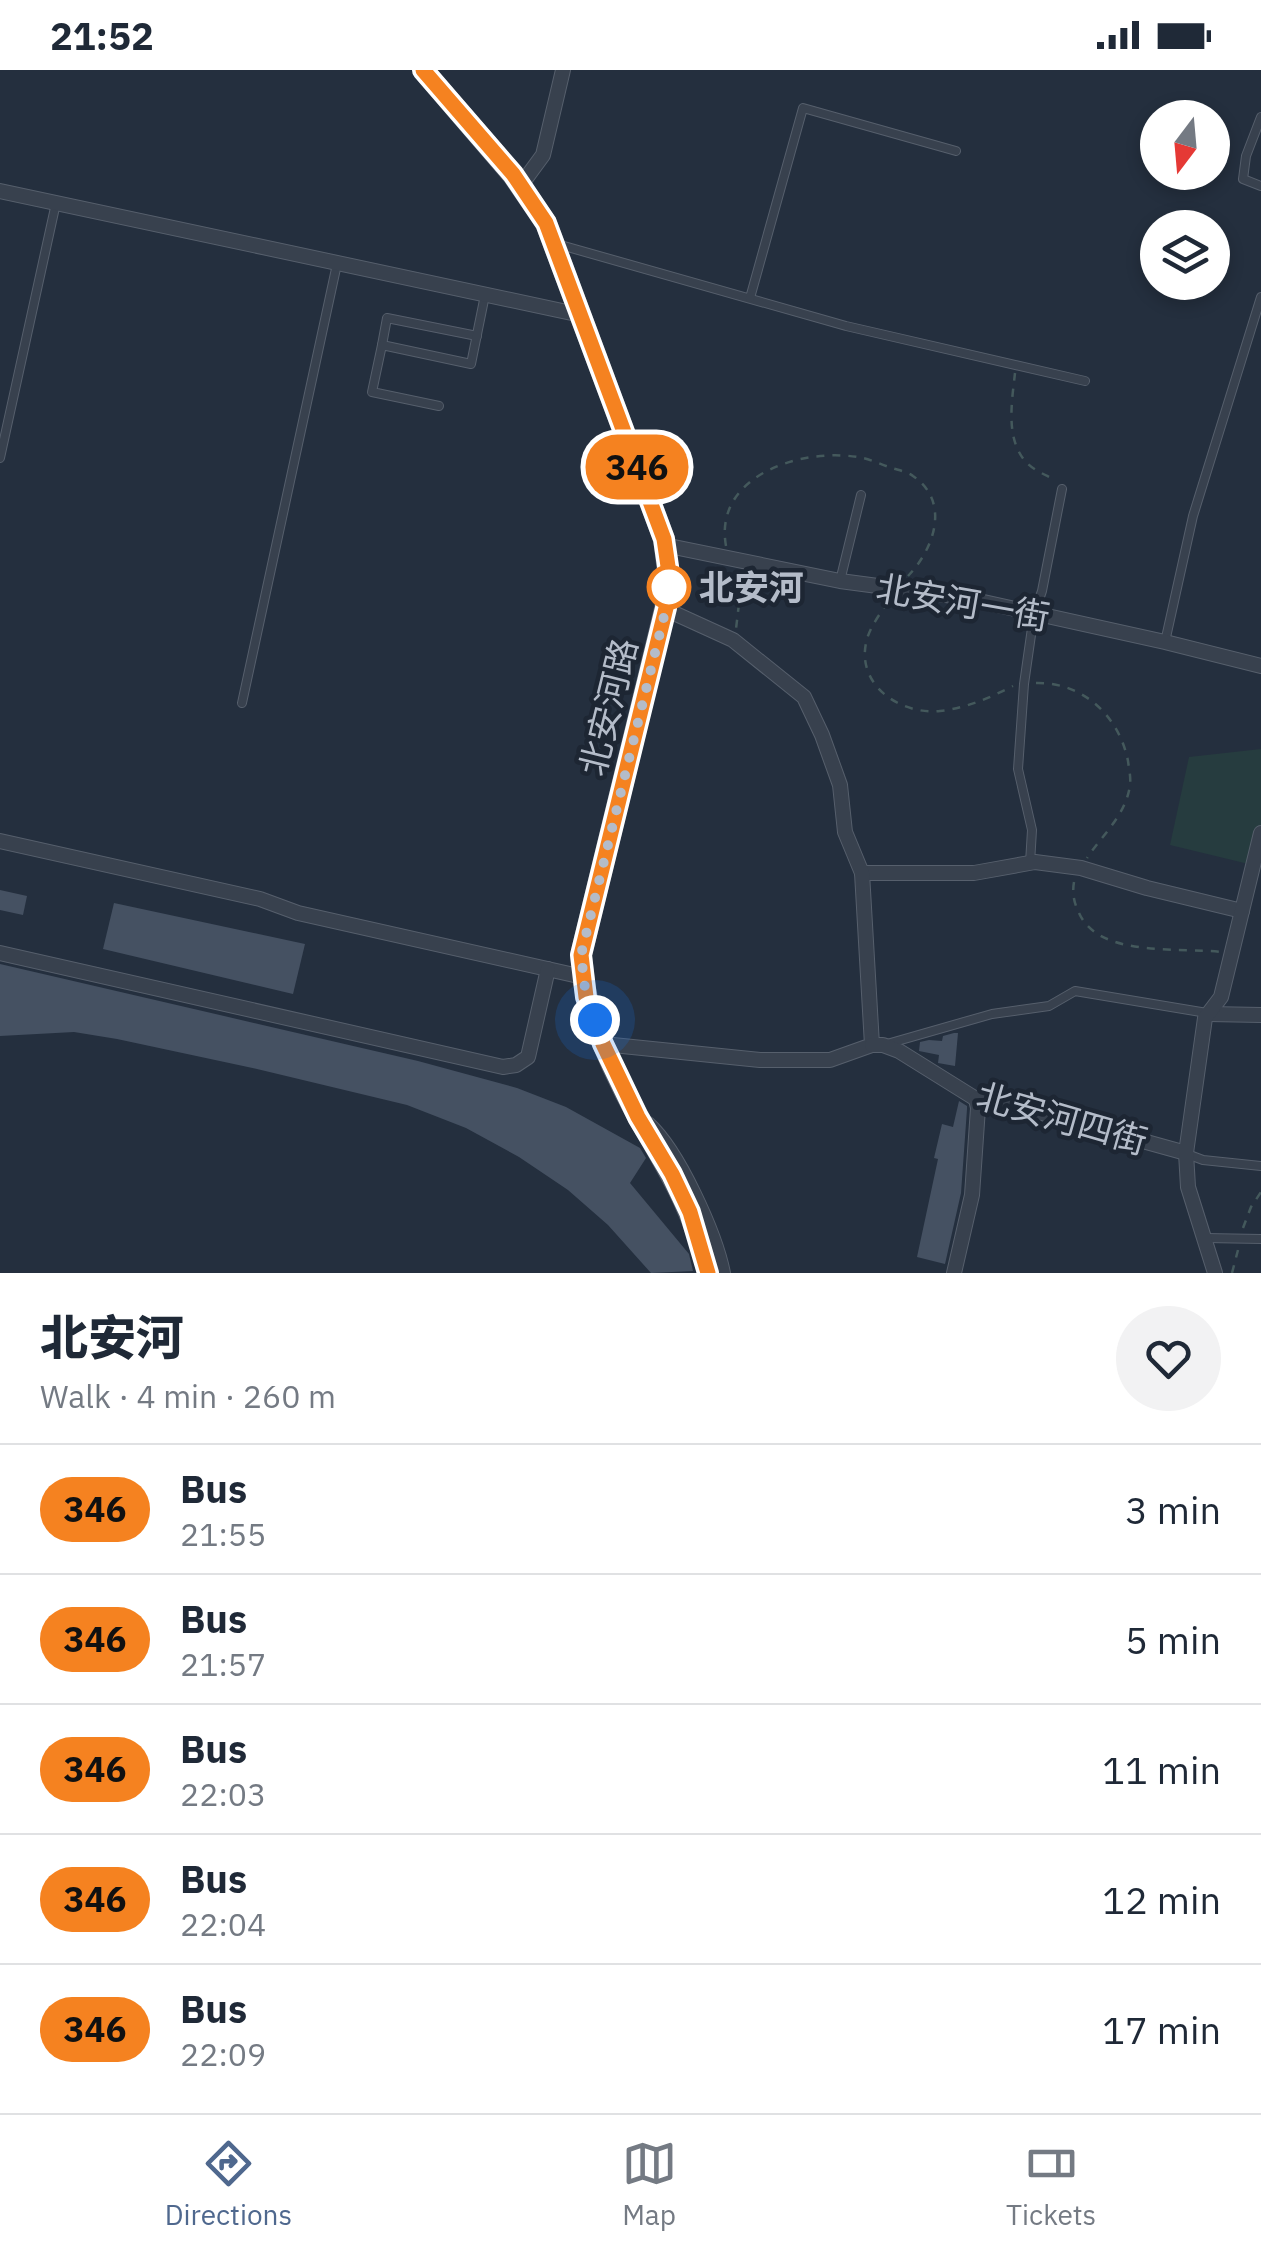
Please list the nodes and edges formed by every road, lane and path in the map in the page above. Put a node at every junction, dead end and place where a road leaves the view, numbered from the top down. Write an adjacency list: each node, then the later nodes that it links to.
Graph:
1 (423, 70): 5 (main road, 北安河路)
2 (563, 70): 5 (street)
3 (1261, 117): 6 (lane)
4 (956, 150): 13 (lane)
5 (521, 185): 9 (main road, 北安河路)
6 (1261, 186)
7 (0, 191): 8 (street)
8 (56, 203): 10 (street); 20 (lane)
9 (554, 243): 13 (lane); 14 (main road, 北安河路)
10 (337, 264): 11 (street); 33 (lane)
11 (486, 295): 14 (street); 15 (lane)
12 (1261, 297): 30 (lane)
13 (750, 298): 17 (lane)
14 (581, 316): 23 (main road, 北安河路)
15 (477, 336): 16 (lane); 16 (lane)
16 (382, 345): 19 (lane)
17 (1015, 365): 18 (lane); 21 (path)
18 (1085, 381)
19 (439, 406)
20 (0, 458)
21 (1062, 489): 28 (lane)
22 (860, 495): 25 (lane)
23 (664, 545): 24 (street, 北安河一街); 27 (main road, 北安河路)
24 (728, 558): 25 (street, 北安河一街); 26 (path); 29 (path)
25 (840, 581): 26 (street, 北安河一街)
26 (896, 588): 28 (street, 北安河一街); 32 (path)
27 (666, 608): 29 (street); 43 (main road, 北安河路)
28 (1034, 614): 30 (street, 北安河一街); 32 (lane)
29 (732, 640): 38 (street)
30 (1166, 642): 31 (street, 北安河一街)
31 (1261, 666)
32 (1024, 684): 36 (lane); 37 (path)
33 (242, 704)
34 (1261, 834): 39 (street)
35 (0, 840): 42 (street)
36 (1030, 863): 37 (street); 38 (street)
37 (1081, 868): 39 (street); 41 (path)
38 (862, 873): 47 (street)
39 (1242, 911): 41 (street)
40 (0, 953): 42 (street)
41 (1232, 953): 44 (street)
42 (548, 969): 43 (street)
43 (584, 977): 46 (main road, 北安河路)
44 (1209, 1014): 45 (street); 47 (lane); 50 (street)
45 (1261, 1015)
46 (603, 1044): 47 (street); 49 (main road, 北安河路)
47 (878, 1045): 48 (street, 北安河四街)
48 (976, 1098): 50 (street, 北安河四街); 56 (street)
49 (638, 1117): 54 (main road, 北安河路); 55 (street)
50 (1186, 1154): 51 (lane, 北安河四街); 52 (street)
51 (1261, 1166)
52 (1205, 1238): 53 (lane); 57 (street)
53 (1261, 1239)
54 (708, 1273)
55 (723, 1273)
56 (954, 1273)
57 (1215, 1273)

